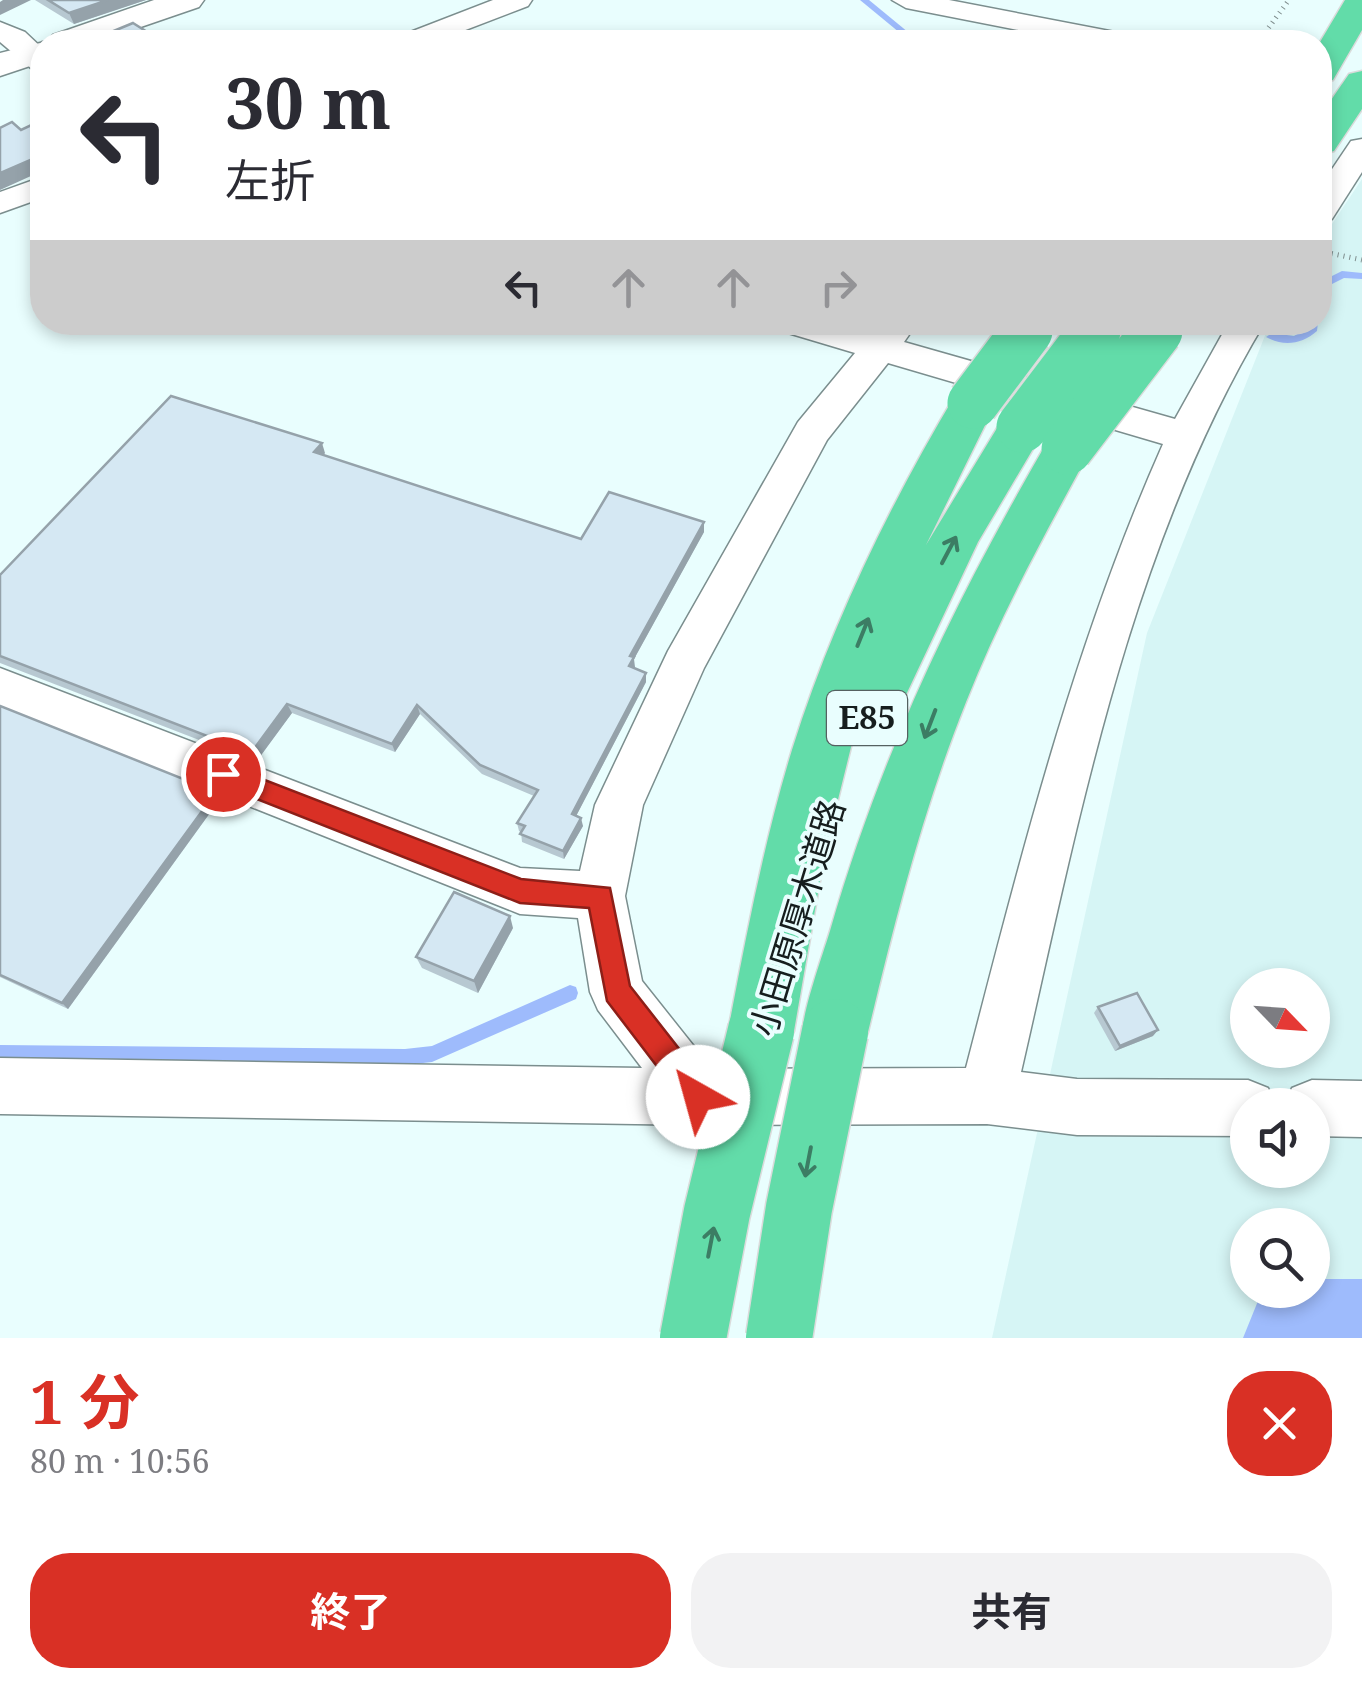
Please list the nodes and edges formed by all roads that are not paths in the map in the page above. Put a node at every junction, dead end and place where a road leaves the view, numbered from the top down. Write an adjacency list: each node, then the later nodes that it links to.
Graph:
1 (187, 0): 6 (main road)
2 (518, 0): 7 (street)
3 (906, 0): 8 (street)
4 (1324, 0): 9 (highway)
5 (1362, 0): 12 (highway)
6 (105, 30)
7 (441, 30)
8 (1059, 30)
9 (1308, 30)
10 (0, 31): 11 (street)
11 (30, 51)
12 (1332, 51)
13 (1362, 82): 14 (highway)
14 (1332, 126)
15 (1362, 148): 17 (street)
16 (30, 192): 18 (street)
17 (1332, 194)
18 (0, 204)
19 (890, 335): 25 (street); 27 (street)
20 (1032, 335): 24 (highway, bridge)
21 (1092, 335): 24 (highway, 小田原厚木道路 / E85, bridge)
22 (1146, 335): 24 (highway, 小田原厚木道路 / E85, bridge)
23 (1240, 335): 25 (street)
24 (1021, 427): 34 (highway, 小田原厚木道路 / E85, one-way to 24, bridge); 35 (highway, 小田原厚木道路 / E85, one-way to 35, bridge)
25 (1184, 436): 29 (street)
26 (0, 686): 27 (street)
27 (600, 896): 30 (street)
28 (0, 1086): 30 (street)
29 (987, 1096): 30 (street); 31 (street)
30 (698, 1097)
31 (1230, 1108)
32 (1330, 1108): 33 (street)
33 (1362, 1108)
34 (694, 1338)
35 (778, 1338)

